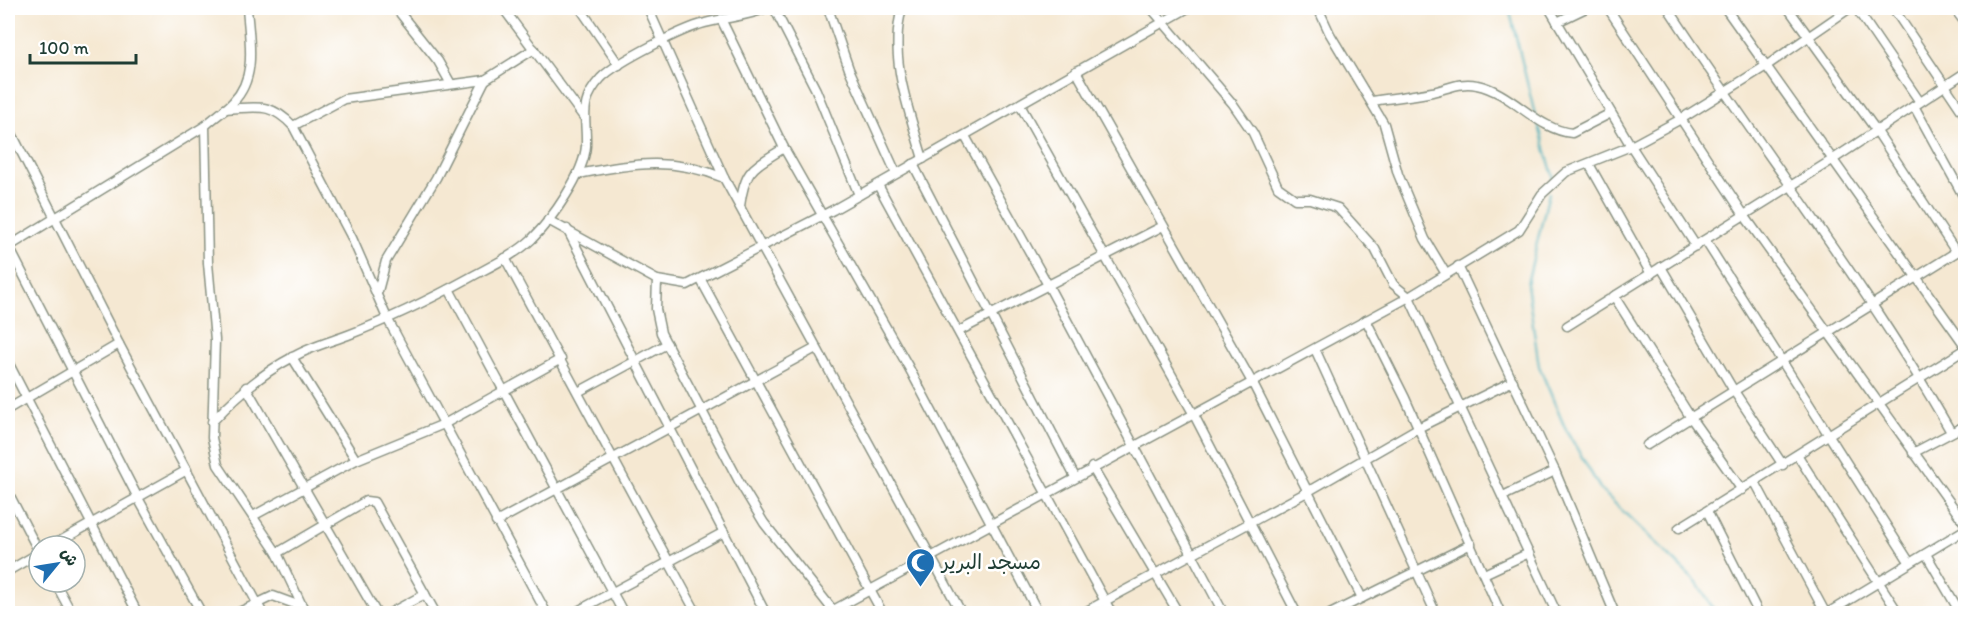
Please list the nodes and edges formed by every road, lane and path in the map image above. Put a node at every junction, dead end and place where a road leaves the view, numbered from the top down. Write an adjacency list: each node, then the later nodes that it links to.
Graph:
1 (247, 8): 41 (street)
2 (396, 8): 35 (street)
3 (503, 8): 29 (street)
4 (580, 8): 30 (street)
5 (648, 8): 28 (street)
6 (766, 8): 23 (street)
7 (774, 8): 62 (street)
8 (828, 8): 57 (street)
9 (902, 8): 53 (street)
10 (1151, 8): 24 (street)
11 (1188, 8): 24 (street)
12 (1318, 8): 38 (street)
13 (1549, 8): 25 (street)
14 (1586, 8): 25 (street)
15 (1608, 8): 45 (street)
16 (1668, 8): 37 (street)
17 (1725, 8): 31 (street)
18 (1788, 8): 27 (street)
19 (1850, 8): 27 (street)
20 (1856, 8): 39 (street)
21 (1893, 8): 36 (street)
22 (1954, 8): 26 (street)
23 (721, 19): 28 (street); 52 (street)
24 (1164, 20): 32 (street); 90 (street)
25 (1557, 22): 42 (street)
26 (1965, 24)
27 (1809, 36): 31 (street); 49 (street)
28 (664, 42): 30 (street); 59 (street)
29 (534, 49): 34 (street); 43 (street)
30 (619, 65): 43 (street)
31 (1766, 66): 37 (street); 54 (street)
32 (1076, 71): 40 (street); 69 (street)
33 (1965, 72): 36 (street)
34 (484, 80): 35 (street); 88 (street)
35 (451, 84): 48 (street)
36 (1946, 86): 39 (street); 44 (street)
37 (1724, 92): 45 (street); 61 (street)
38 (1372, 101): 42 (street); 81 (street)
39 (1917, 104): 49 (street); 63 (street)
40 (1020, 105): 50 (street); 77 (street)
41 (224, 109): 47 (street); 48 (street)
42 (1611, 113): 51 (street)
43 (583, 116): 58 (street)
44 (1965, 117)
45 (1681, 119): 51 (street); 66 (street)
46 (8, 126): 67 (street)
47 (205, 126): 67 (street); 124 (street)
48 (293, 126): 88 (street)
49 (1876, 130): 54 (street); 76 (street)
50 (965, 136): 53 (street); 86 (street)
51 (1631, 146): 56 (street); 74 (street)
52 (784, 148): 64 (street); 65 (street)
53 (923, 159): 55 (street)
54 (1832, 160): 61 (street); 83 (street)
55 (913, 164): 57 (street); 92 (street)
56 (1589, 164): 79 (street); 82 (street)
57 (896, 173): 60 (street)
58 (578, 174): 59 (street); 68 (street)
59 (724, 178): 64 (street)
60 (878, 185): 62 (street); 96 (street)
61 (1789, 186): 66 (street); 91 (street)
62 (859, 195): 65 (street)
63 (1965, 201)
64 (740, 206): 73 (street)
65 (823, 215): 73 (street); 156 (street)
66 (1744, 215): 71 (street); 97 (street)
67 (56, 218): 72 (street); 98 (street)
68 (548, 220): 70 (street); 78 (street)
69 (1163, 226): 77 (street); 112 (street)
70 (566, 228): 84 (street); 107 (street)
71 (1705, 240): 74 (street); 105 (street)
72 (8, 246): 108 (street)
73 (761, 246): 85 (street); 100 (street)
74 (1696, 246): 80 (street)
75 (1965, 246): 76 (street)
76 (1956, 252): 83 (street)
77 (1106, 255): 86 (street); 122 (street)
78 (505, 258): 87 (street); 104 (street)
79 (1458, 266): 81 (street); 111 (street)
80 (1661, 267): 82 (street); 115 (street)
81 (1446, 274): 90 (street)
82 (1650, 274): 89 (street)
83 (1914, 277): 91 (street); 101 (street)
84 (657, 280): 85 (street); 99 (street)
85 (702, 280): 110 (street)
86 (1048, 285): 92 (street); 131 (street)
87 (449, 289): 93 (street); 114 (street)
88 (378, 291): 93 (street)
89 (1614, 296): 95 (street); 123 (street)
90 (1409, 297): 94 (street); 119 (street)
91 (1872, 304): 97 (street); 109 (street)
92 (991, 314): 96 (street); 142 (street)
93 (387, 318): 103 (street); 125 (street)
94 (1365, 320): 102 (street); 127 (street)
95 (1567, 326)
96 (959, 331): 148 (street)
97 (1827, 333): 105 (street); 118 (street)
98 (119, 344): 108 (street); 140 (street)
99 (667, 344): 107 (street); 121 (street)
100 (816, 348): 110 (street); 169 (street)
101 (1965, 348): 109 (street)
102 (1315, 349): 112 (street); 135 (street)
103 (292, 357): 113 (street); 137 (street)
104 (561, 359): 114 (street); 116 (street)
105 (1781, 361): 115 (street); 130 (street)
106 (8, 362): 117 (street)
107 (635, 362): 116 (street); 128 (street)
108 (73, 371): 117 (street); 151 (street)
109 (1921, 379): 118 (street); 129 (street)
110 (755, 381): 121 (street); 178 (street)
111 (1513, 381): 119 (street); 141 (street)
112 (1252, 382): 122 (street); 149 (street)
113 (246, 387): 124 (street); 144 (street)
114 (504, 391): 125 (street); 145 (street)
115 (1734, 391): 123 (street); 138 (street)
116 (578, 392): 136 (street)
117 (26, 398): 120 (street); 157 (street)
118 (1878, 405): 130 (street); 133 (street)
119 (1463, 406): 127 (street); 150 (street)
120 (8, 409)
121 (702, 410): 128 (street); 187 (street)
122 (1192, 413): 131 (street); 155 (street)
123 (1690, 418): 132 (street); 146 (street)
124 (212, 422): 153 (street)
125 (444, 424): 137 (street); 154 (street)
126 (1965, 425): 129 (street)
127 (1418, 428): 135 (street); 164 (street)
128 (669, 429): 136 (street); 161 (street)
129 (1951, 432): 133 (street)
130 (1830, 436): 134 (street); 172 (street)
131 (1135, 445): 139 (street); 166 (street)
132 (1647, 445)
133 (1913, 453): 159 (street)
134 (1798, 456): 138 (street); 177 (street)
135 (1366, 457): 149 (street); 174 (street)
136 (614, 458): 145 (street); 171 (street)
137 (356, 460): 144 (street)
138 (1783, 465): 143 (street)
139 (1092, 467): 142 (street); 175 (street)
140 (187, 470): 151 (street); 184 (street)
141 (1555, 471): 150 (street); 213 (street)
142 (1075, 477): 148 (street)
143 (1755, 483): 146 (street); 177 (street)
144 (305, 486): 153 (street); 158 (street)
145 (556, 489): 154 (street); 179 (street)
146 (1742, 490): 152 (street)
147 (8, 492): 162 (street)
148 (1046, 492): 156 (street); 183 (street)
149 (1307, 492): 155 (street); 182 (street)
150 (1503, 496): 167 (street)
151 (138, 498): 157 (street); 191 (street)
152 (1707, 511): 160 (street); 214 (street)
153 (253, 516): 165 (street)
154 (496, 522): 196 (street)
155 (1251, 522): 166 (street); 208 (street)
156 (990, 523): 169 (street); 203 (street)
157 (91, 524): 163 (street); 190 (street)
158 (325, 524): 165 (street); 181 (street); 194 (street)
159 (1965, 527): 168 (street)
160 (1679, 528)
161 (724, 532): 171 (street); 200 (street)
162 (30, 534)
163 (73, 534)
164 (1470, 544): 174 (street); 176 (street)
165 (277, 553): 185 (street)
166 (1192, 553): 175 (street); 207 (street)
167 (1529, 553): 176 (street); 212 (street)
168 (1926, 554): 172 (street); 186 (street)
169 (930, 556): 178 (street); 202 (street)
170 (27, 559): 173 (street)
171 (669, 561): 179 (street); 199 (street)
172 (1910, 563): 177 (street)
173 (8, 571)
174 (1415, 571): 182 (street); 210 (street)
175 (1154, 572): 183 (street); 206 (street)
176 (1484, 574): 211 (street)
177 (1880, 582): 215 (street)
178 (871, 591): 187 (street); 201 (street)
179 (613, 592): 197 (street); 198 (street)
180 (61, 594): 189 (street)
181 (425, 594): 188 (street); 195 (street)
182 (1362, 597): 209 (street)
183 (1105, 600): 204 (street); 205 (street)
184 (257, 601): 185 (street); 192 (street); 193 (street)
185 (305, 610)
186 (1958, 610)
187 (832, 612)
188 (392, 613)
189 (72, 614)
190 (138, 614)
191 (202, 614)
192 (235, 614)
193 (263, 614)
194 (377, 614)
195 (436, 614)
196 (547, 614)
197 (572, 614)
198 (624, 614)
199 (697, 614)
200 (765, 614)
201 (883, 614)
202 (962, 614)
203 (1039, 614)
204 (1081, 614)
205 (1112, 614)
206 (1179, 614)
207 (1224, 614)
208 (1297, 614)
209 (1330, 614)
210 (1436, 614)
211 (1501, 614)
212 (1557, 614)
213 (1615, 614)
214 (1759, 614)
215 (1899, 614)

